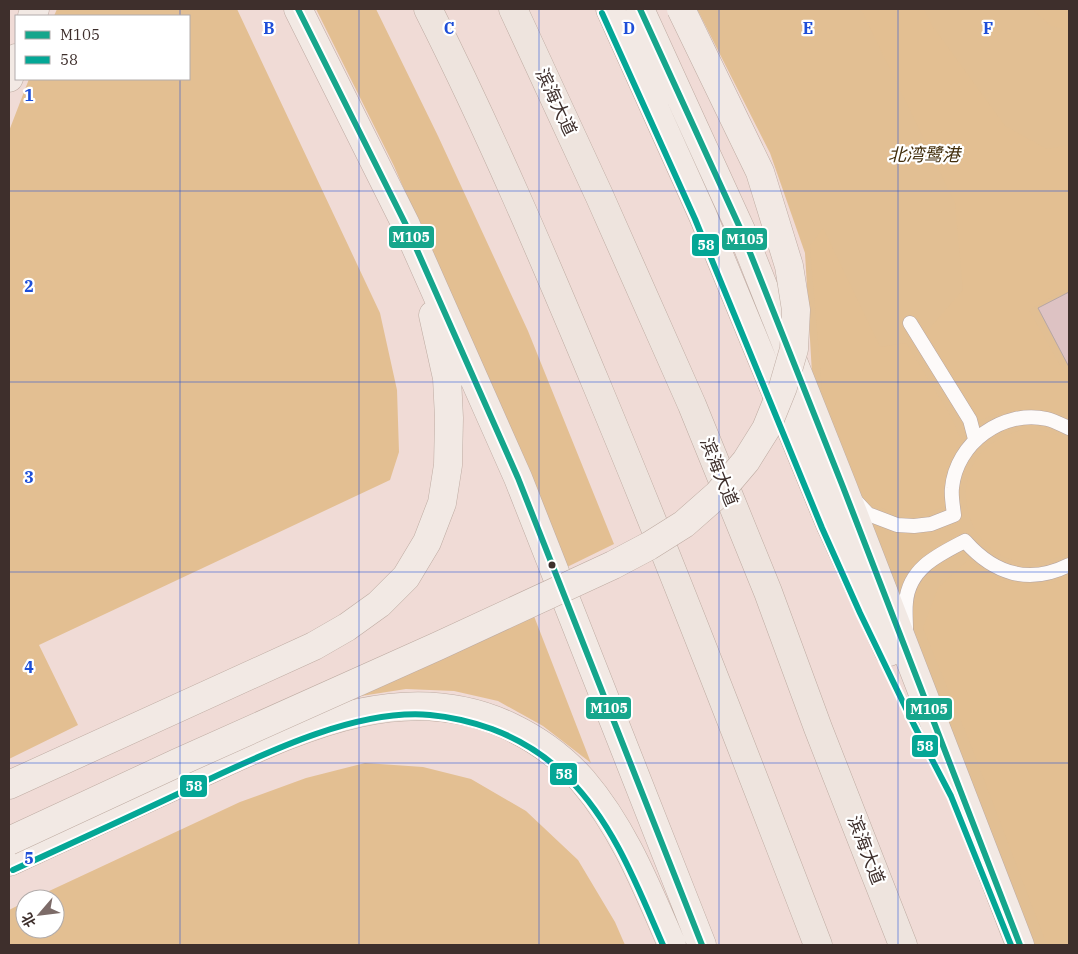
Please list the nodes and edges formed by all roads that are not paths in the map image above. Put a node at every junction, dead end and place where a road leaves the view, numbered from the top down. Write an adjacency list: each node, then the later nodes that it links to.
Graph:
1 (298, 9): 9 (main road)
2 (428, 9): 22 (highway)
3 (513, 9): 23 (highway, 滨海大道)
4 (610, 9): 17 (main road)
5 (640, 9): 13 (main road)
6 (682, 9): 18 (main road, bridge)
7 (15, 61): 8 (main road)
8 (9, 78)
9 (405, 223): 16 (main road); 21 (main road)
10 (910, 323): 12 (lane)
11 (1069, 428): 12 (lane)
12 (975, 439): 13 (lane)
13 (843, 487): 15 (main road)
14 (1069, 565): 15 (lane)
15 (907, 655): 17 (main road)
16 (9, 785)
17 (959, 792): 24 (main road)
18 (9, 841)
19 (9, 862): 20 (main road)
20 (672, 945)
21 (702, 945)
22 (818, 945)
23 (903, 945)
24 (1020, 945)

